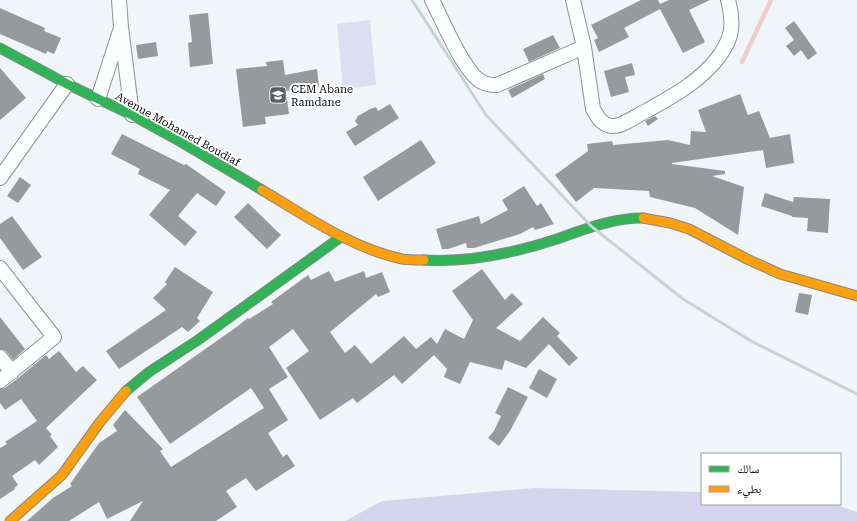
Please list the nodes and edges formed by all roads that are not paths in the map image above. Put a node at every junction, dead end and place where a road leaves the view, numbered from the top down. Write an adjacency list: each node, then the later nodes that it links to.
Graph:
1 (119, 0): 5 (street)
2 (432, 0): 6 (street)
3 (573, 0): 6 (street)
4 (728, 0): 6 (street)
5 (121, 27): 9 (street); 10 (street)
6 (584, 47)
7 (0, 48): 8 (street, Avenue Mohamed Boudiaf)
8 (67, 84): 9 (street, Avenue Mohamed Boudiaf); 11 (street)
9 (98, 99): 10 (street, Avenue Mohamed Boudiaf)
10 (132, 114): 12 (street, Avenue Mohamed Boudiaf)
11 (0, 178)
12 (342, 237): 14 (street, Avenue Mohamed Boudiaf); 18 (street)
13 (0, 268): 16 (street)
14 (857, 296)
15 (0, 357): 16 (street)
16 (12, 372): 17 (street)
17 (0, 381)
18 (10, 521)

